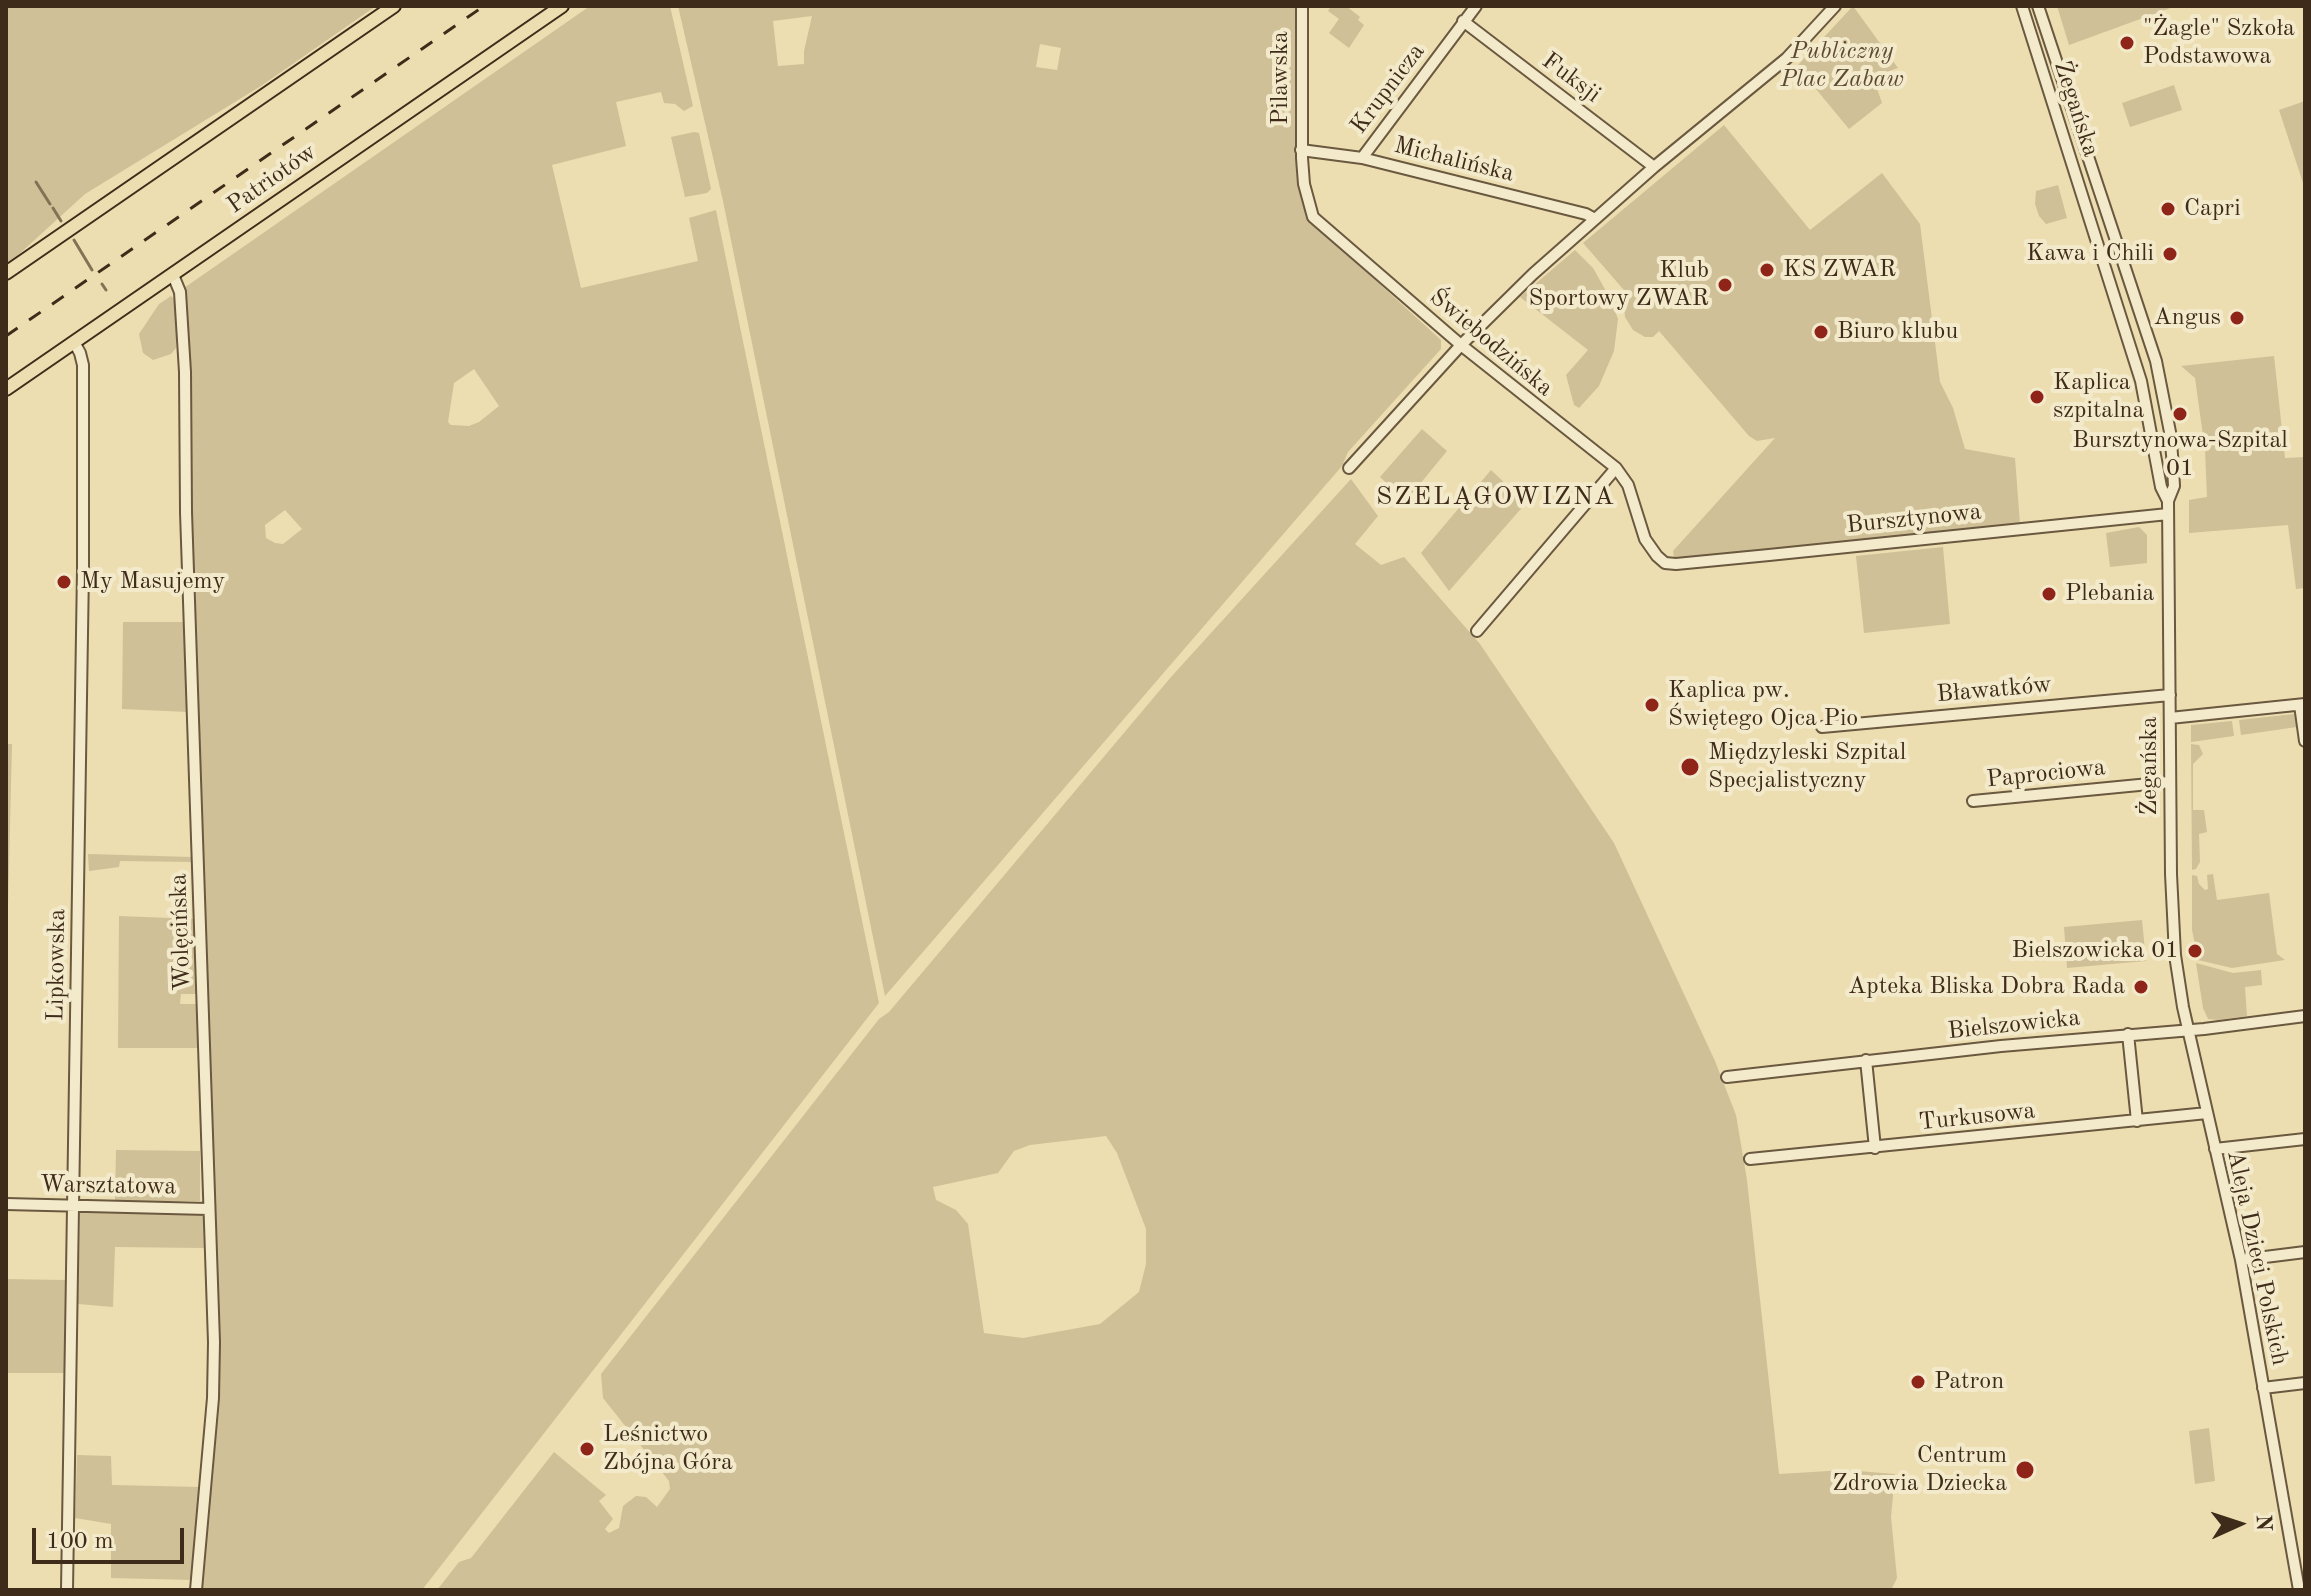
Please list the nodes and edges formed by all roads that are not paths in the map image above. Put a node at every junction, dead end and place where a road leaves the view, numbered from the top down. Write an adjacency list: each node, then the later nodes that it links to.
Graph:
1 (394, 6): 13 (main road)
2 (562, 6): 14 (main road, Patriotów)
3 (1302, 6): 9 (street, Pilawska)
4 (1476, 6): 8 (street, Krupnicza)
5 (1835, 6): 11 (street)
6 (2022, 6): 20 (street, Żegańska)
7 (2038, 6): 20 (street, Żegańska)
8 (1463, 21): 10 (street, Krupnicza); 11 (street, Fuksji)
9 (1301, 150): 10 (street, Michalińska); 16 (street, Świebodzińska)
10 (1362, 158): 12 (street, Michalińska)
11 (1654, 167): 12 (street)
12 (1595, 219): 16 (street)
13 (6, 273)
14 (173, 275): 15 (main road, Patriotów); 44 (street, Wolęcińska)
15 (74, 342): 17 (main road, Patriotów); 43 (street, Lipkowska)
16 (1461, 345): 18 (street); 19 (street, Świebodzińska)
17 (6, 389)
18 (1349, 468)
19 (1616, 468): 22 (street, Świebodzińska); 23 (street)
20 (2168, 501): 21 (street, Żegańska)
21 (2168, 514): 22 (street, Bursztynowa); 24 (street, Żegańska)
22 (1665, 563)
23 (1477, 631)
24 (2170, 695): 26 (street, Żegańska); 27 (street, Bławatków)
25 (2302, 704): 26 (street); 28 (street)
26 (2170, 718): 29 (street, Żegańska)
27 (1822, 727)
28 (2305, 741)
29 (2170, 782): 30 (street, Paprociowa); 32 (street, Żegańska)
30 (1973, 801)
31 (2305, 1016): 32 (street, Bielszowicka)
32 (2189, 1029): 33 (street, Bielszowicka); 36 (street, Aleja Dzieci Polskich)
33 (2128, 1034): 34 (street, Bielszowicka); 37 (street)
34 (1866, 1060): 35 (street, Bielszowicka); 39 (street)
35 (1727, 1077)
36 (2207, 1113): 37 (street, Turkusowa); 40 (street, Aleja Dzieci Polskich)
37 (2137, 1121): 39 (street, Turkusowa)
38 (2305, 1139): 40 (street)
39 (1875, 1148): 41 (street, Turkusowa)
40 (2215, 1149): 46 (street, Aleja Dzieci Polskich)
41 (1750, 1159)
42 (6, 1204): 43 (street, Warsztatowa)
43 (73, 1205): 44 (street, Warsztatowa); 50 (street, Lipkowska)
44 (208, 1209): 51 (street, Wolęcińska)
45 (2305, 1252): 46 (street)
46 (2241, 1260): 48 (street, Aleja Dzieci Polskich)
47 (2305, 1383): 48 (street)
48 (2263, 1388): 49 (street, Aleja Dzieci Polskich)
49 (2300, 1567): 52 (street, Aleja Dzieci Polskich)
50 (67, 1590)
51 (196, 1590)
52 (2299, 1590)

